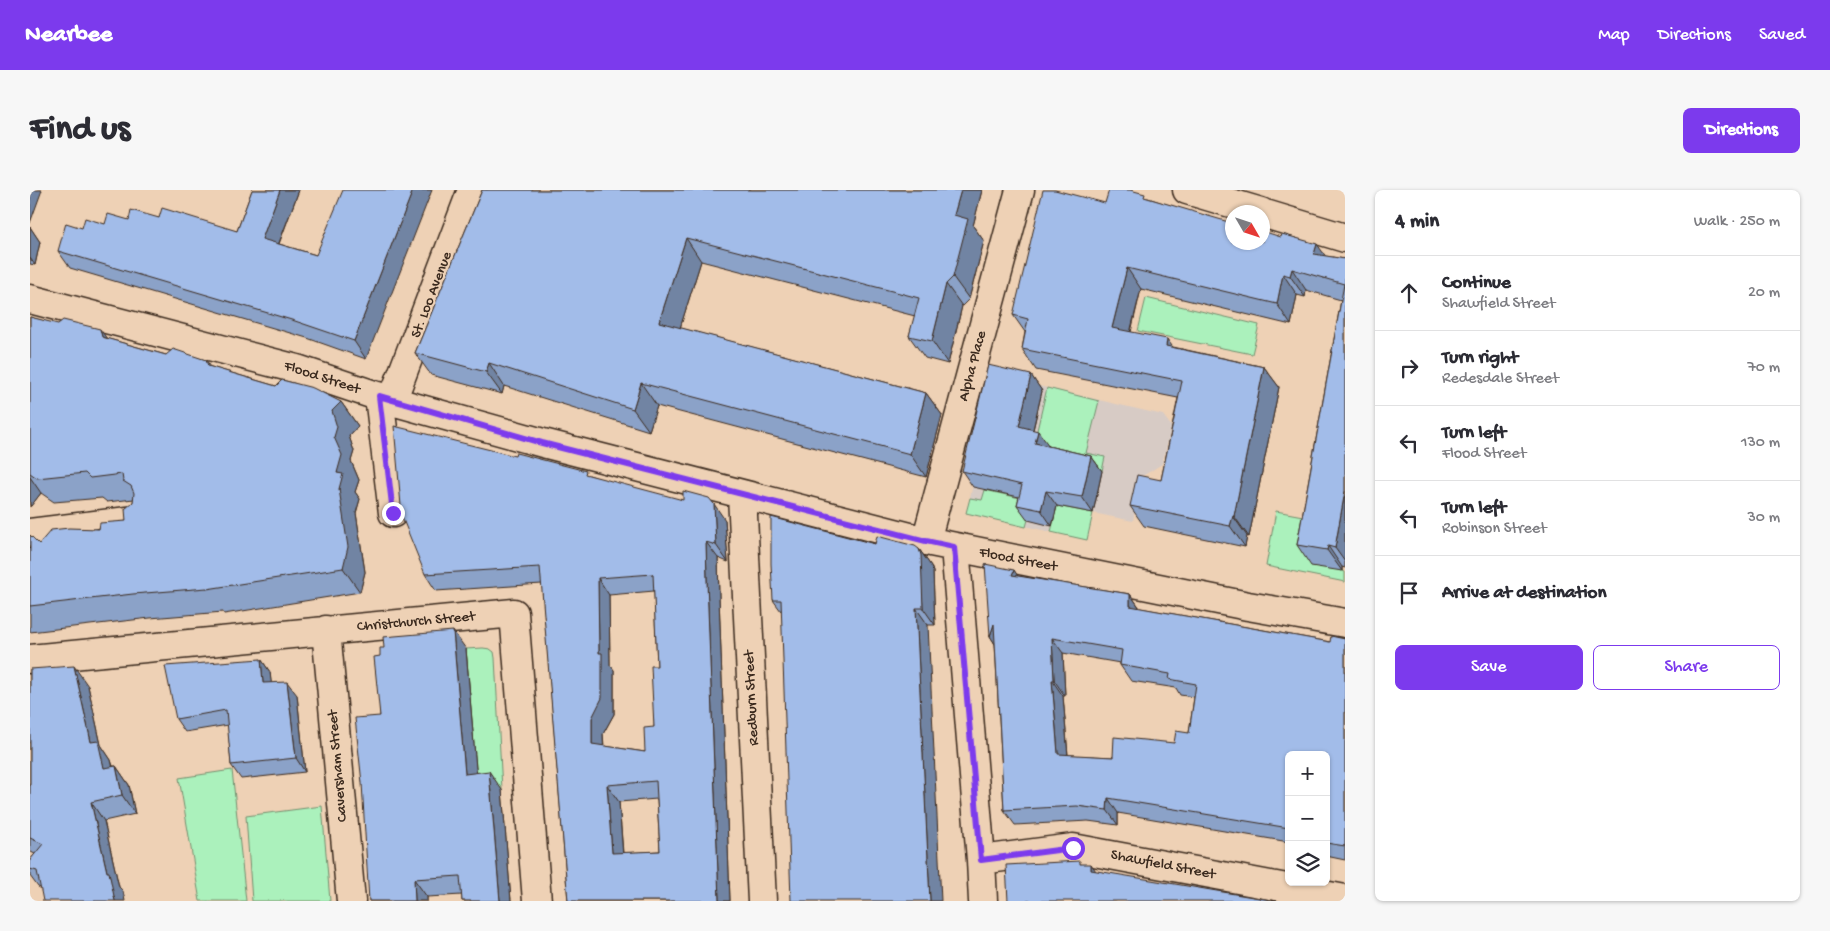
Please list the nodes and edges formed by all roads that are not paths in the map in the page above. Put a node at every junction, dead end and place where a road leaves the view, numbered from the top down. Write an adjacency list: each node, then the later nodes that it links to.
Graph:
1 (472, 190): 8 (street, St. Loo Avenue)
2 (1020, 190): 13 (street, Alpha Place)
3 (1187, 190): 4 (street)
4 (1236, 205)
5 (1270, 215): 6 (street)
6 (1345, 238)
7 (30, 299): 8 (street, Flood Street)
8 (385, 399): 9 (street, Flood Street); 10 (street)
9 (742, 494): 13 (street, Flood Street); 22 (street, Redburn Street)
10 (393, 513)
11 (136, 520): 12 (street)
12 (30, 533)
13 (926, 541): 14 (street, Flood Street)
14 (954, 547): 15 (street, Flood Street); 18 (street)
15 (1345, 623)
16 (326, 630): 17 (street, Christchurch Street); 20 (street, Caversham Street); 21 (street, Christchurch Street)
17 (30, 659)
18 (981, 860): 19 (street, Shawfield Street); 23 (street)
19 (1345, 899)
20 (351, 901)
21 (537, 901)
22 (762, 901)
23 (982, 901)

